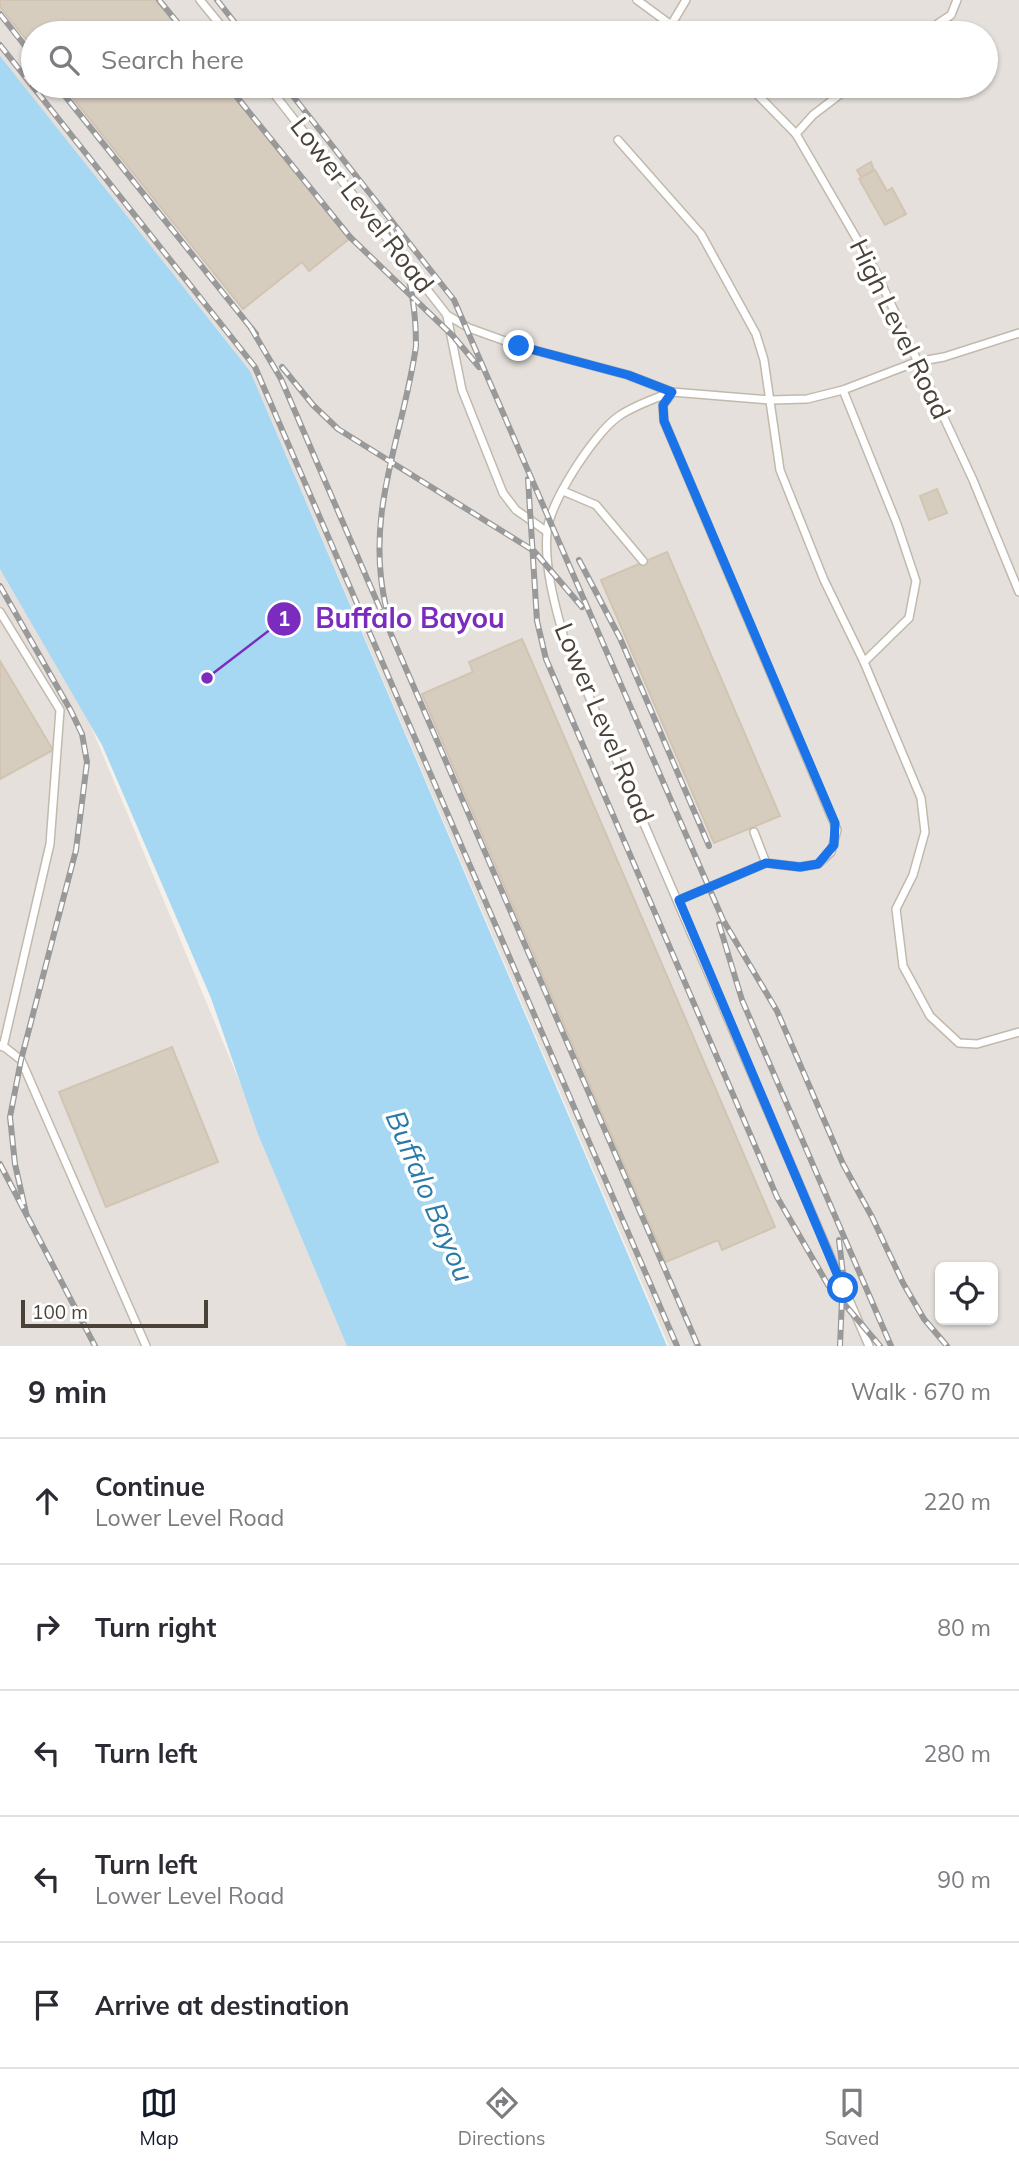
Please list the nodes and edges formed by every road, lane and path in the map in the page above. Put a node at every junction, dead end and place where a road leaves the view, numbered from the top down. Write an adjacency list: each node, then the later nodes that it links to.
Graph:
1 (200, 0): 5 (lane)
2 (637, 0): 6 (lane)
3 (687, 0): 7 (lane)
4 (957, 0): 8 (lane)
5 (217, 21)
6 (666, 21)
7 (674, 21)
8 (942, 21)
9 (277, 98): 14 (lane, Lower Level Road)
10 (761, 98): 12 (lane, High Level Road)
11 (835, 98): 12 (lane)
12 (796, 134): 16 (lane, High Level Road)
13 (618, 140): 19 (lane)
14 (447, 315): 18 (lane, Lower Level Road); 21 (lane)
15 (1019, 333): 16 (lane)
16 (916, 362): 17 (lane); 23 (lane, High Level Road)
17 (843, 390): 19 (lane); 25 (lane)
18 (672, 392): 19 (lane); 20 (lane, Lower Level Road); 27 (lane)
19 (770, 400): 25 (lane)
20 (563, 491): 21 (lane, Lower Level Road); 22 (lane)
21 (547, 531): 28 (lane, Lower Level Road)
22 (643, 561)
23 (1019, 592)
24 (0, 612): 30 (lane)
25 (864, 662): 29 (lane)
26 (754, 832): 27 (lane)
27 (766, 863): 28 (lane)
28 (679, 900): 32 (lane, Lower Level Road)
29 (1019, 1032)
30 (1, 1044): 31 (lane)
31 (146, 1346)
32 (869, 1346)

